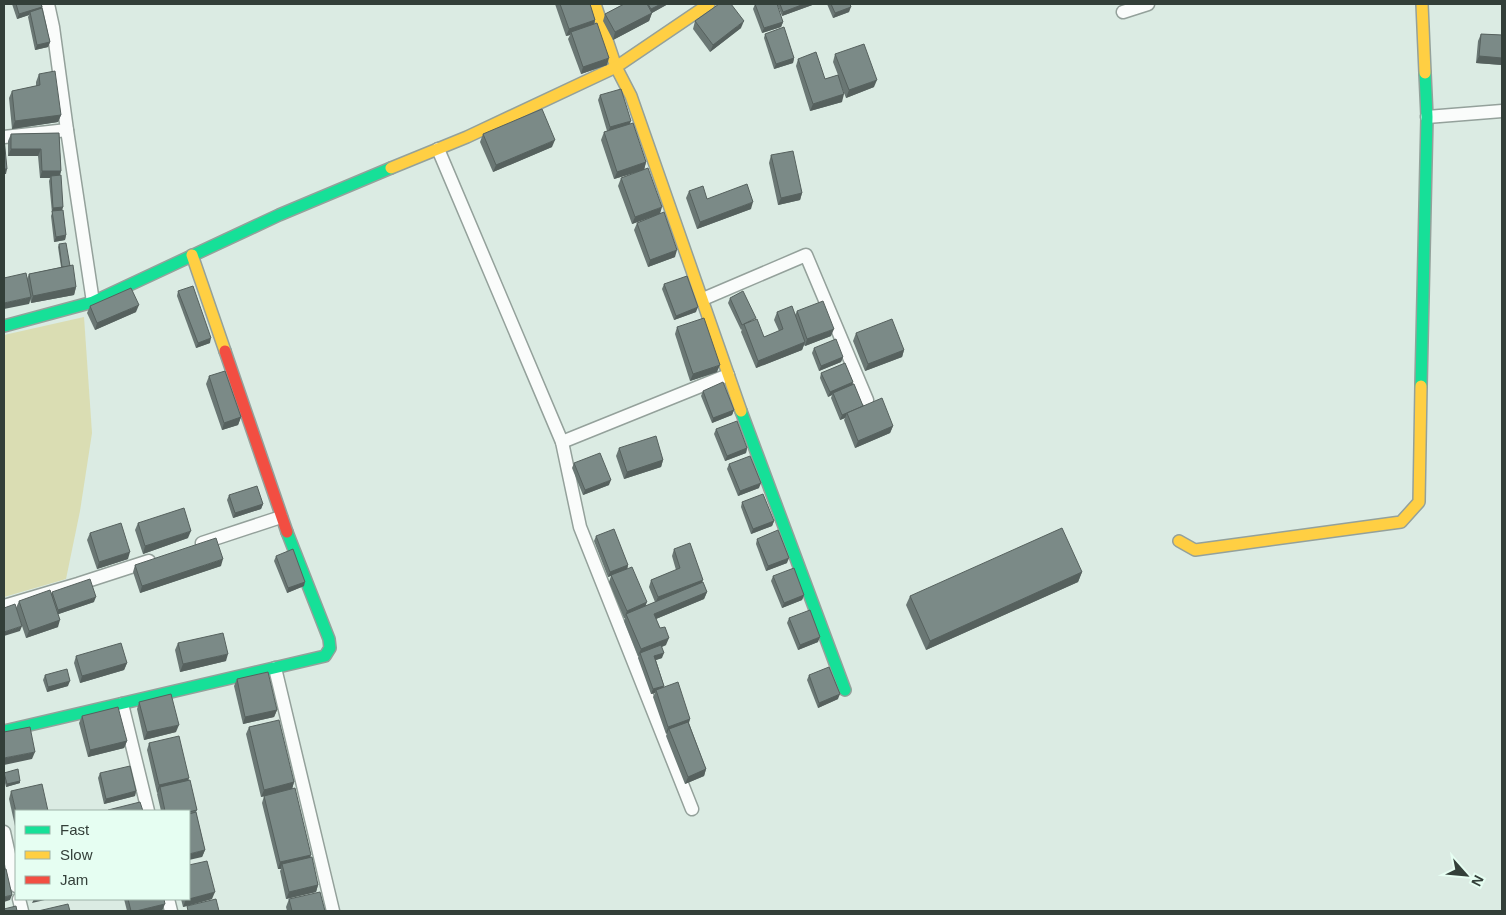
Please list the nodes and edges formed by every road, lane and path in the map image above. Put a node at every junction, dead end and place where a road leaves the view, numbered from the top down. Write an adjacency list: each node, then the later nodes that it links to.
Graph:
1 (48, 4): 10 (street)
2 (595, 4): 7 (street)
3 (709, 4): 7 (street)
4 (1148, 4): 6 (street)
5 (1422, 4): 9 (street)
6 (1123, 12)
7 (616, 67): 12 (street); 14 (street)
8 (1502, 112): 9 (street)
9 (1427, 117): 21 (street)
10 (67, 130): 11 (street); 15 (street)
11 (4, 137)
12 (438, 148): 13 (street); 19 (street)
13 (192, 255): 15 (street); 20 (street)
14 (703, 299): 17 (street); 18 (street)
15 (93, 302): 16 (street)
16 (4, 326)
17 (728, 375): 19 (street); 26 (street)
18 (867, 400)
19 (562, 442): 29 (street)
20 (281, 518): 22 (street); 25 (street)
21 (1179, 541)
22 (189, 548)
23 (161, 557): 24 (street)
24 (4, 606)
25 (276, 668): 27 (street); 33 (street)
26 (845, 690)
27 (122, 704): 28 (street); 30 (street)
28 (4, 731)
29 (692, 809)
30 (148, 810)
31 (4, 832): 32 (street)
32 (15, 882)
33 (333, 911)

